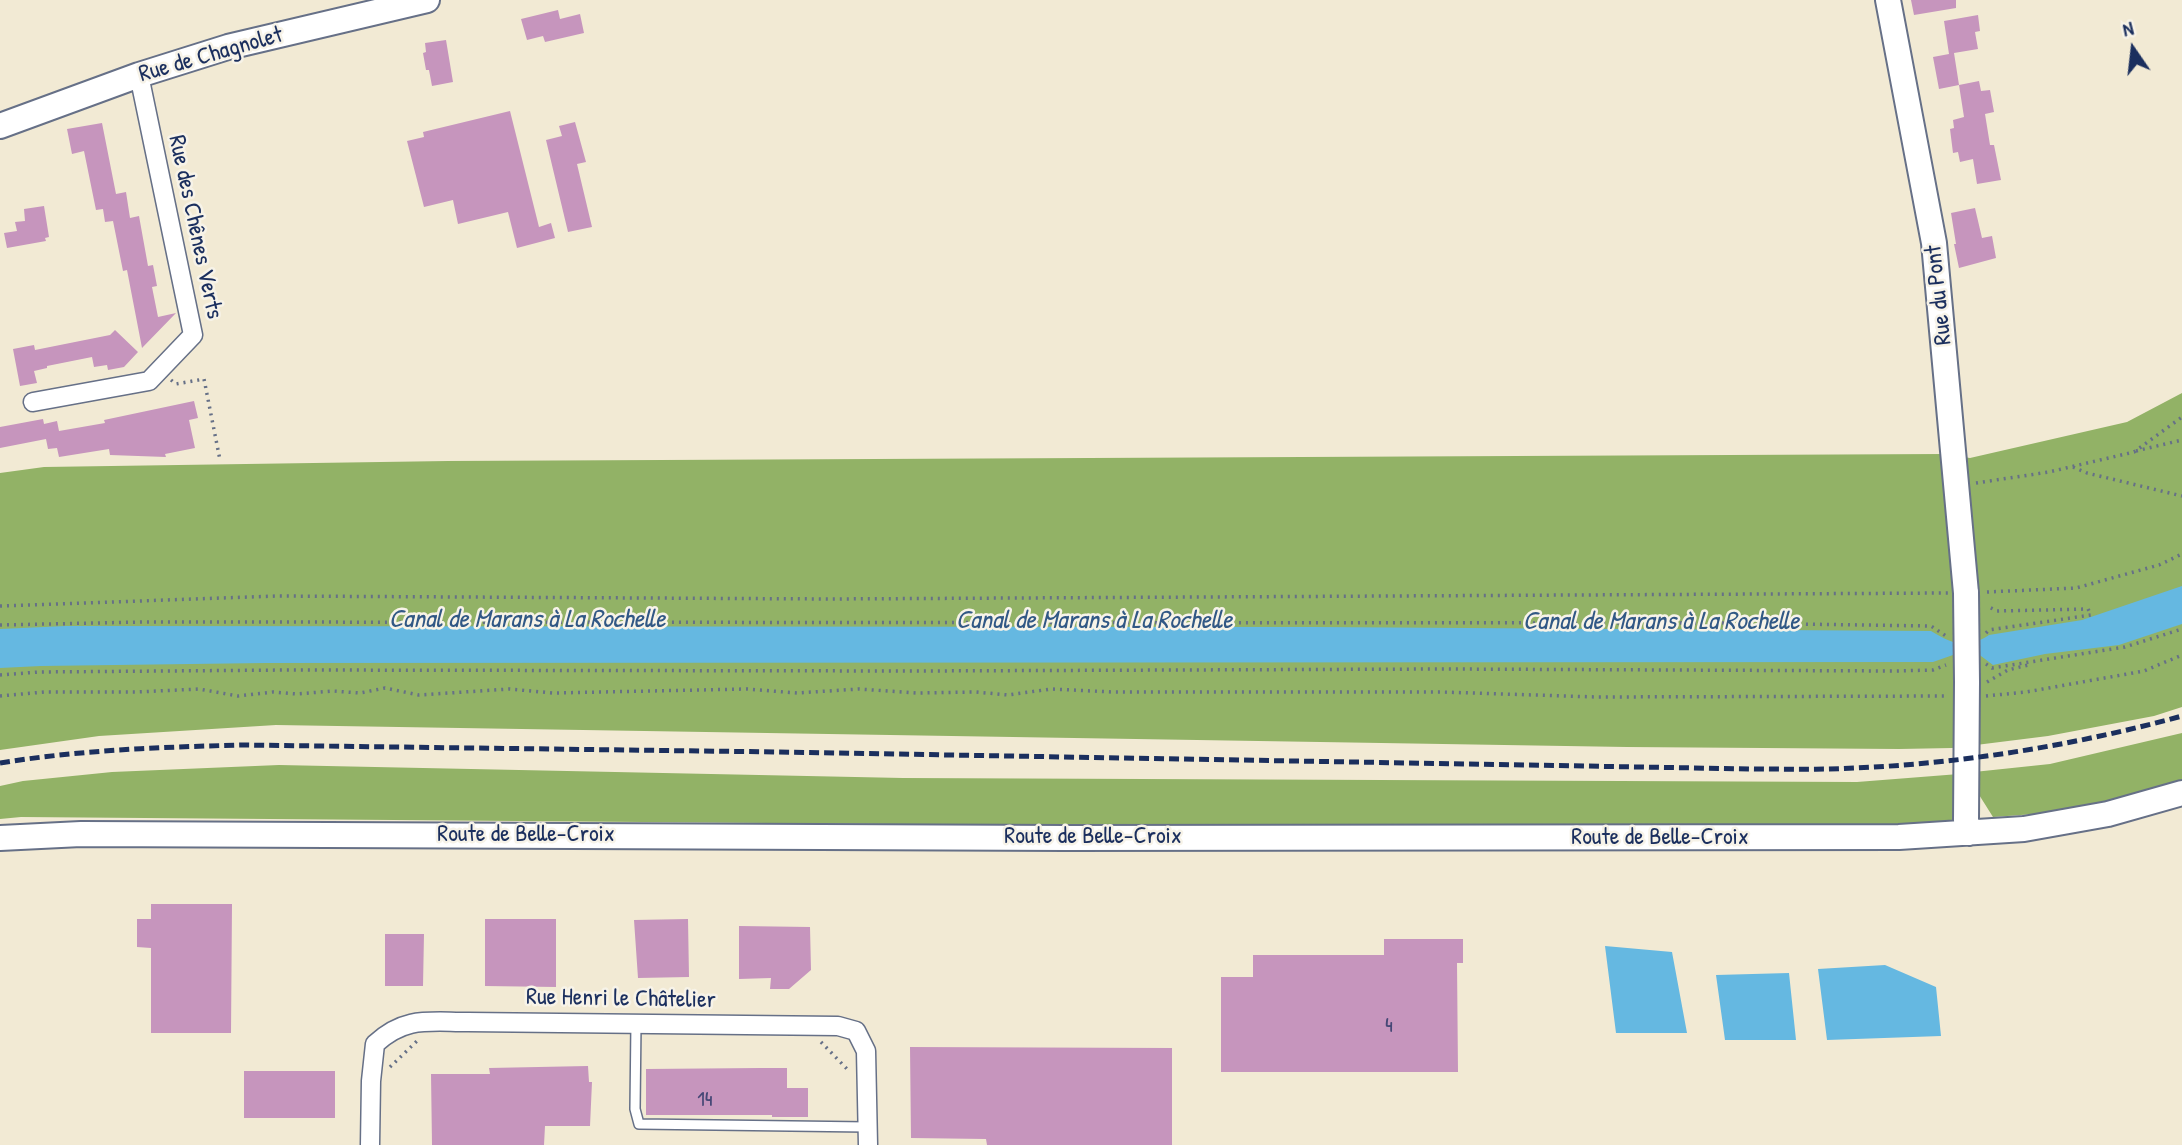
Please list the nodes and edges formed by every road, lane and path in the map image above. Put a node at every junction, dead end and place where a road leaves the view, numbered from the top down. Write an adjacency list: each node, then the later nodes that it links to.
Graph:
1 (427, 0): 3 (street, Rue de Chagnolet)
2 (1888, 0): 12 (street, Rue du Pont)
3 (139, 75): 4 (street, Rue de Chagnolet); 5 (street, Rue des Chênes Verts)
4 (0, 126)
5 (159, 369): 6 (street, Rue des Chênes Verts); 10 (path)
6 (33, 402)
7 (2182, 417): 9 (path)
8 (2182, 440): 9 (path)
9 (2134, 452): 11 (path)
10 (220, 460)
11 (2072, 466): 12 (path); 13 (path)
12 (1957, 486): 15 (street, Rue du Pont)
13 (2182, 496)
14 (2182, 554): 15 (path)
15 (1972, 593): 16 (path); 19 (path); 25 (street, Rue du Pont, bridge)
16 (0, 606)
17 (0, 625): 20 (path)
18 (2182, 629): 22 (path)
19 (1983, 635)
20 (1953, 641)
21 (2182, 655): 22 (path)
22 (2042, 660): 23 (path)
23 (1984, 663)
24 (0, 675): 25 (path)
25 (1963, 680): 26 (path); 28 (street, Rue du Pont)
26 (0, 696)
27 (2182, 793): 28 (street, Route de Belle-Croix)
28 (1969, 833): 29 (street, Route de Belle-Croix)
29 (0, 838)
30 (636, 1023): 33 (street, Rue Henri le Châtelier); 35 (street, Rue Henri le Châtelier); 35 (lane)
31 (421, 1038): 33 (path)
32 (817, 1038): 34 (path)
33 (371, 1081): 36 (street, Rue Henri le Châtelier)
34 (848, 1082)
35 (867, 1136)
36 (370, 1145)

